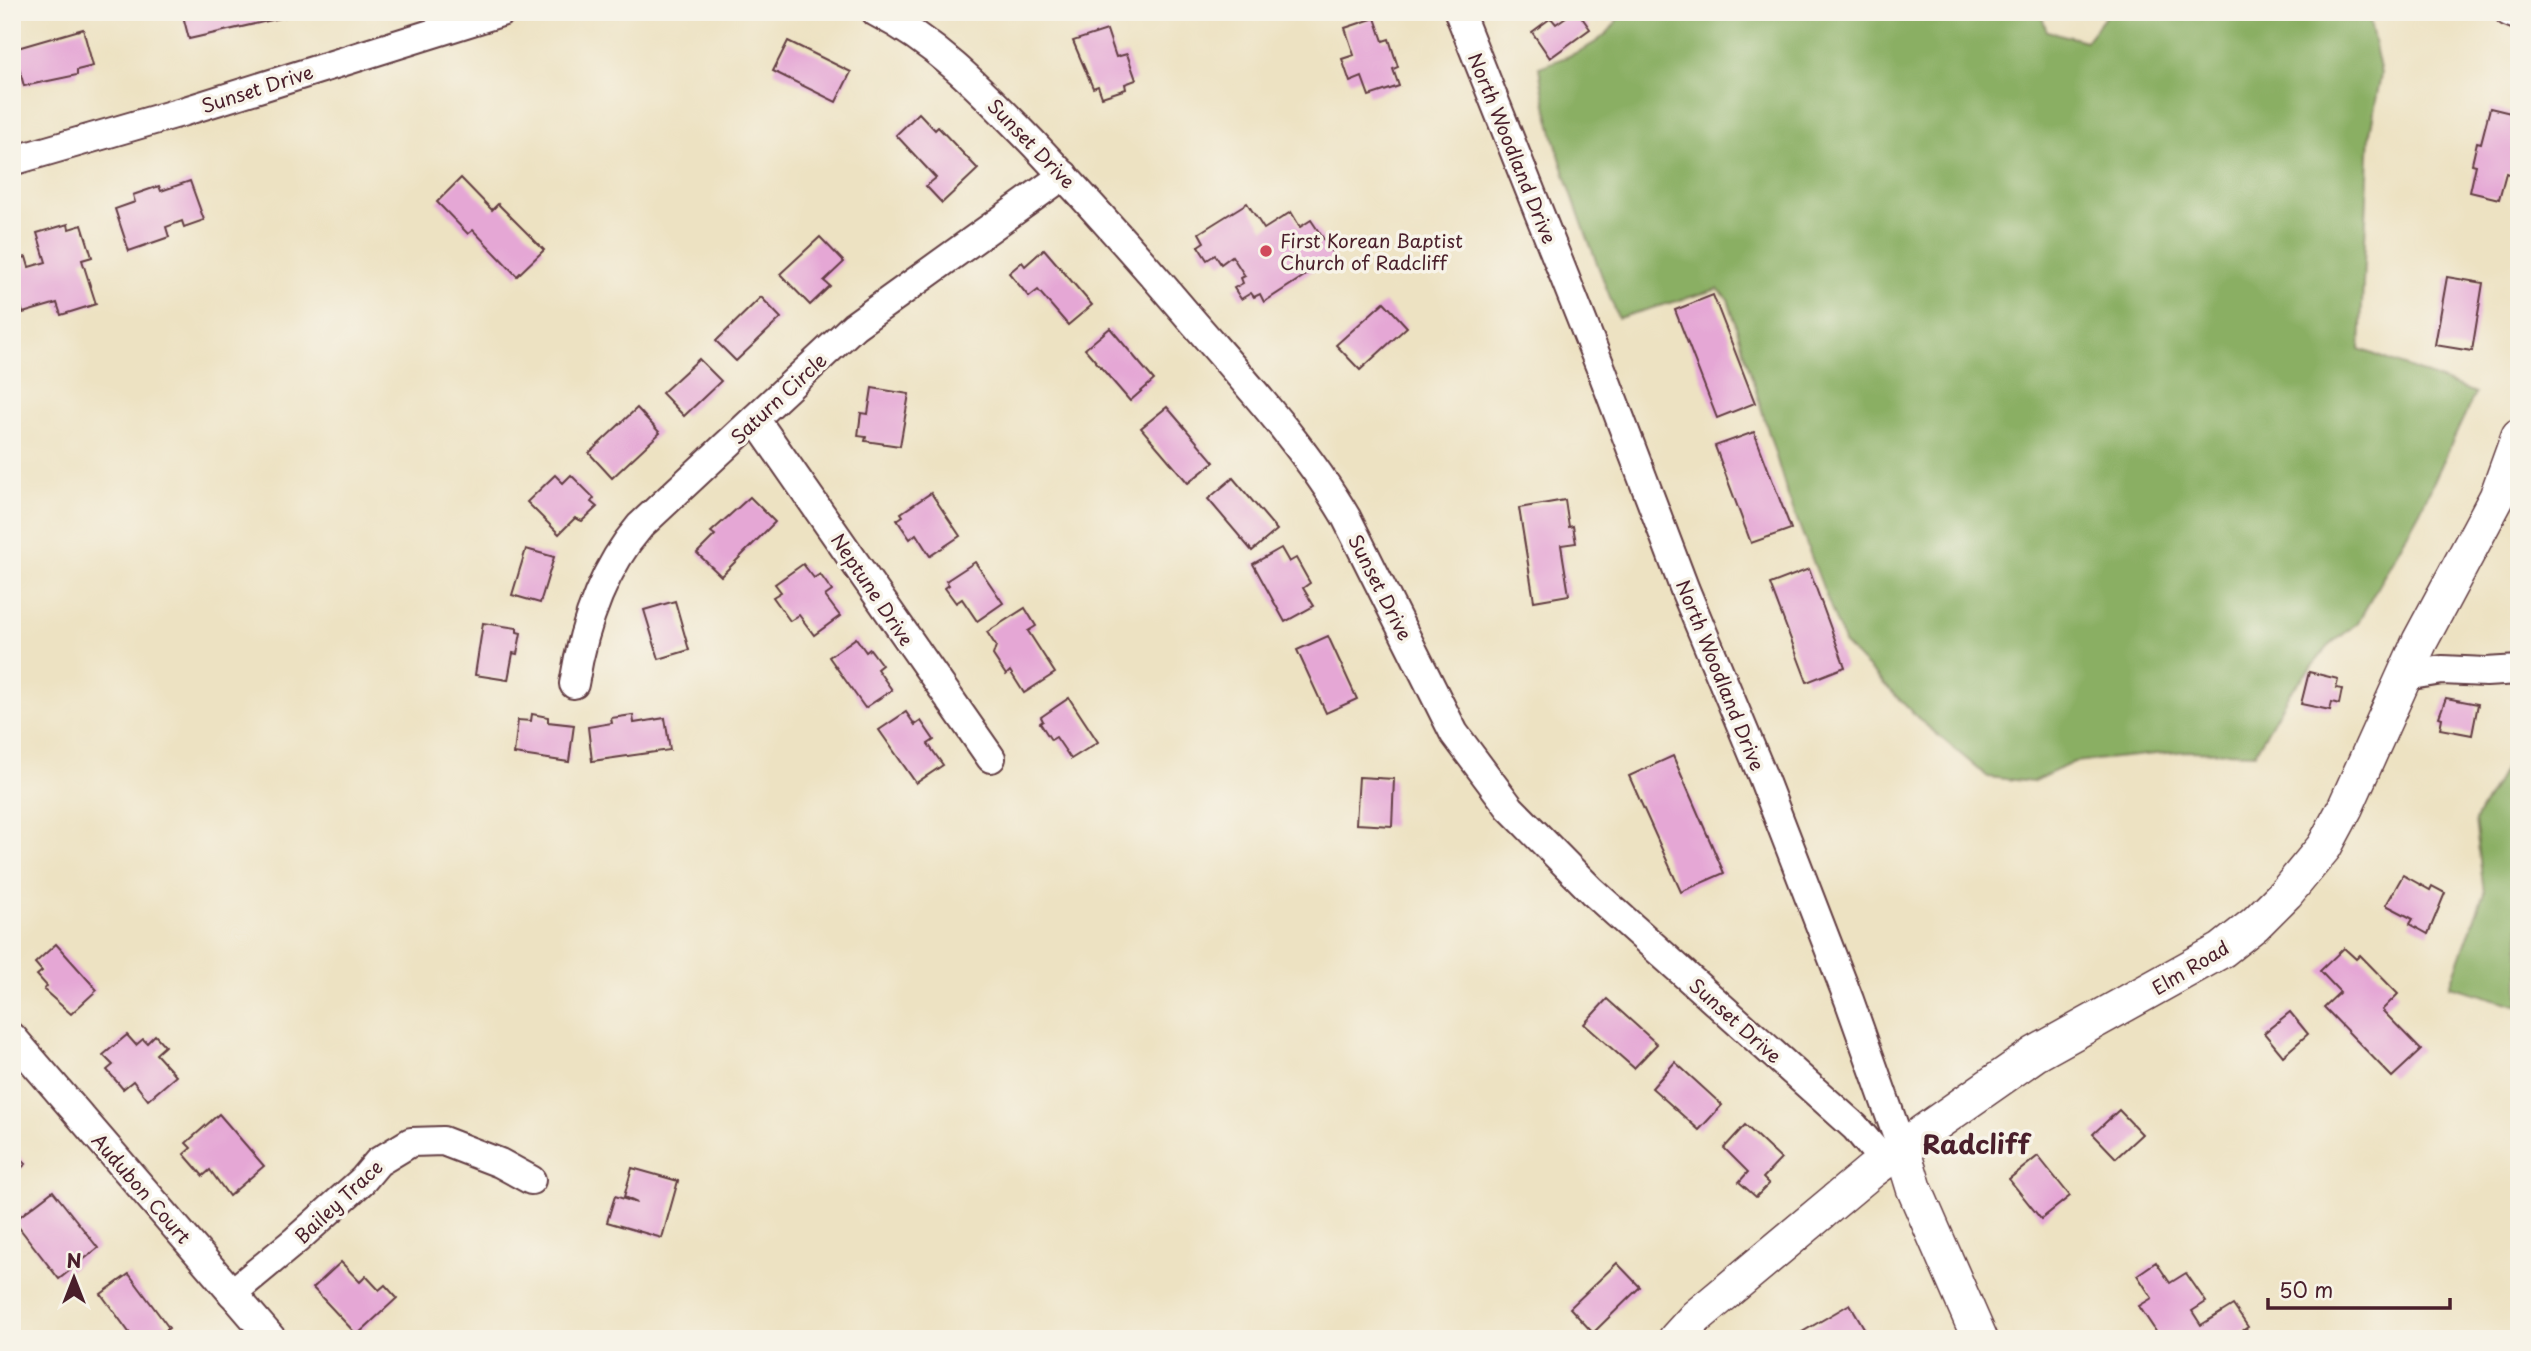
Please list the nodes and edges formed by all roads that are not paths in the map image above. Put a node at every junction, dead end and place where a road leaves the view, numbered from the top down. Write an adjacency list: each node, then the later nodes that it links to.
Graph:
1 (501, 12): 6 (street, Sunset Drive)
2 (876, 12): 7 (street, Sunset Drive)
3 (1459, 12): 15 (street, North Woodland Drive)
4 (2509, 12): 5 (street)
5 (2519, 16)
6 (12, 161)
7 (1064, 176): 8 (street, Saturn Circle); 15 (street, Sunset Drive)
8 (755, 419): 12 (street, Saturn Circle); 13 (street, Neptune Drive)
9 (2519, 436): 11 (street, Elm Road)
10 (2519, 670): 11 (street)
11 (2406, 676): 15 (street, Elm Road)
12 (574, 684)
13 (991, 758)
14 (12, 1037): 17 (street, Audubon Court)
15 (1893, 1155): 19 (street, Elm Road); 20 (street, North Woodland Drive)
16 (531, 1180): 17 (street, Bailey Trace)
17 (232, 1293): 18 (street, Audubon Court)
18 (272, 1339)
19 (1676, 1339)
20 (1980, 1339)

